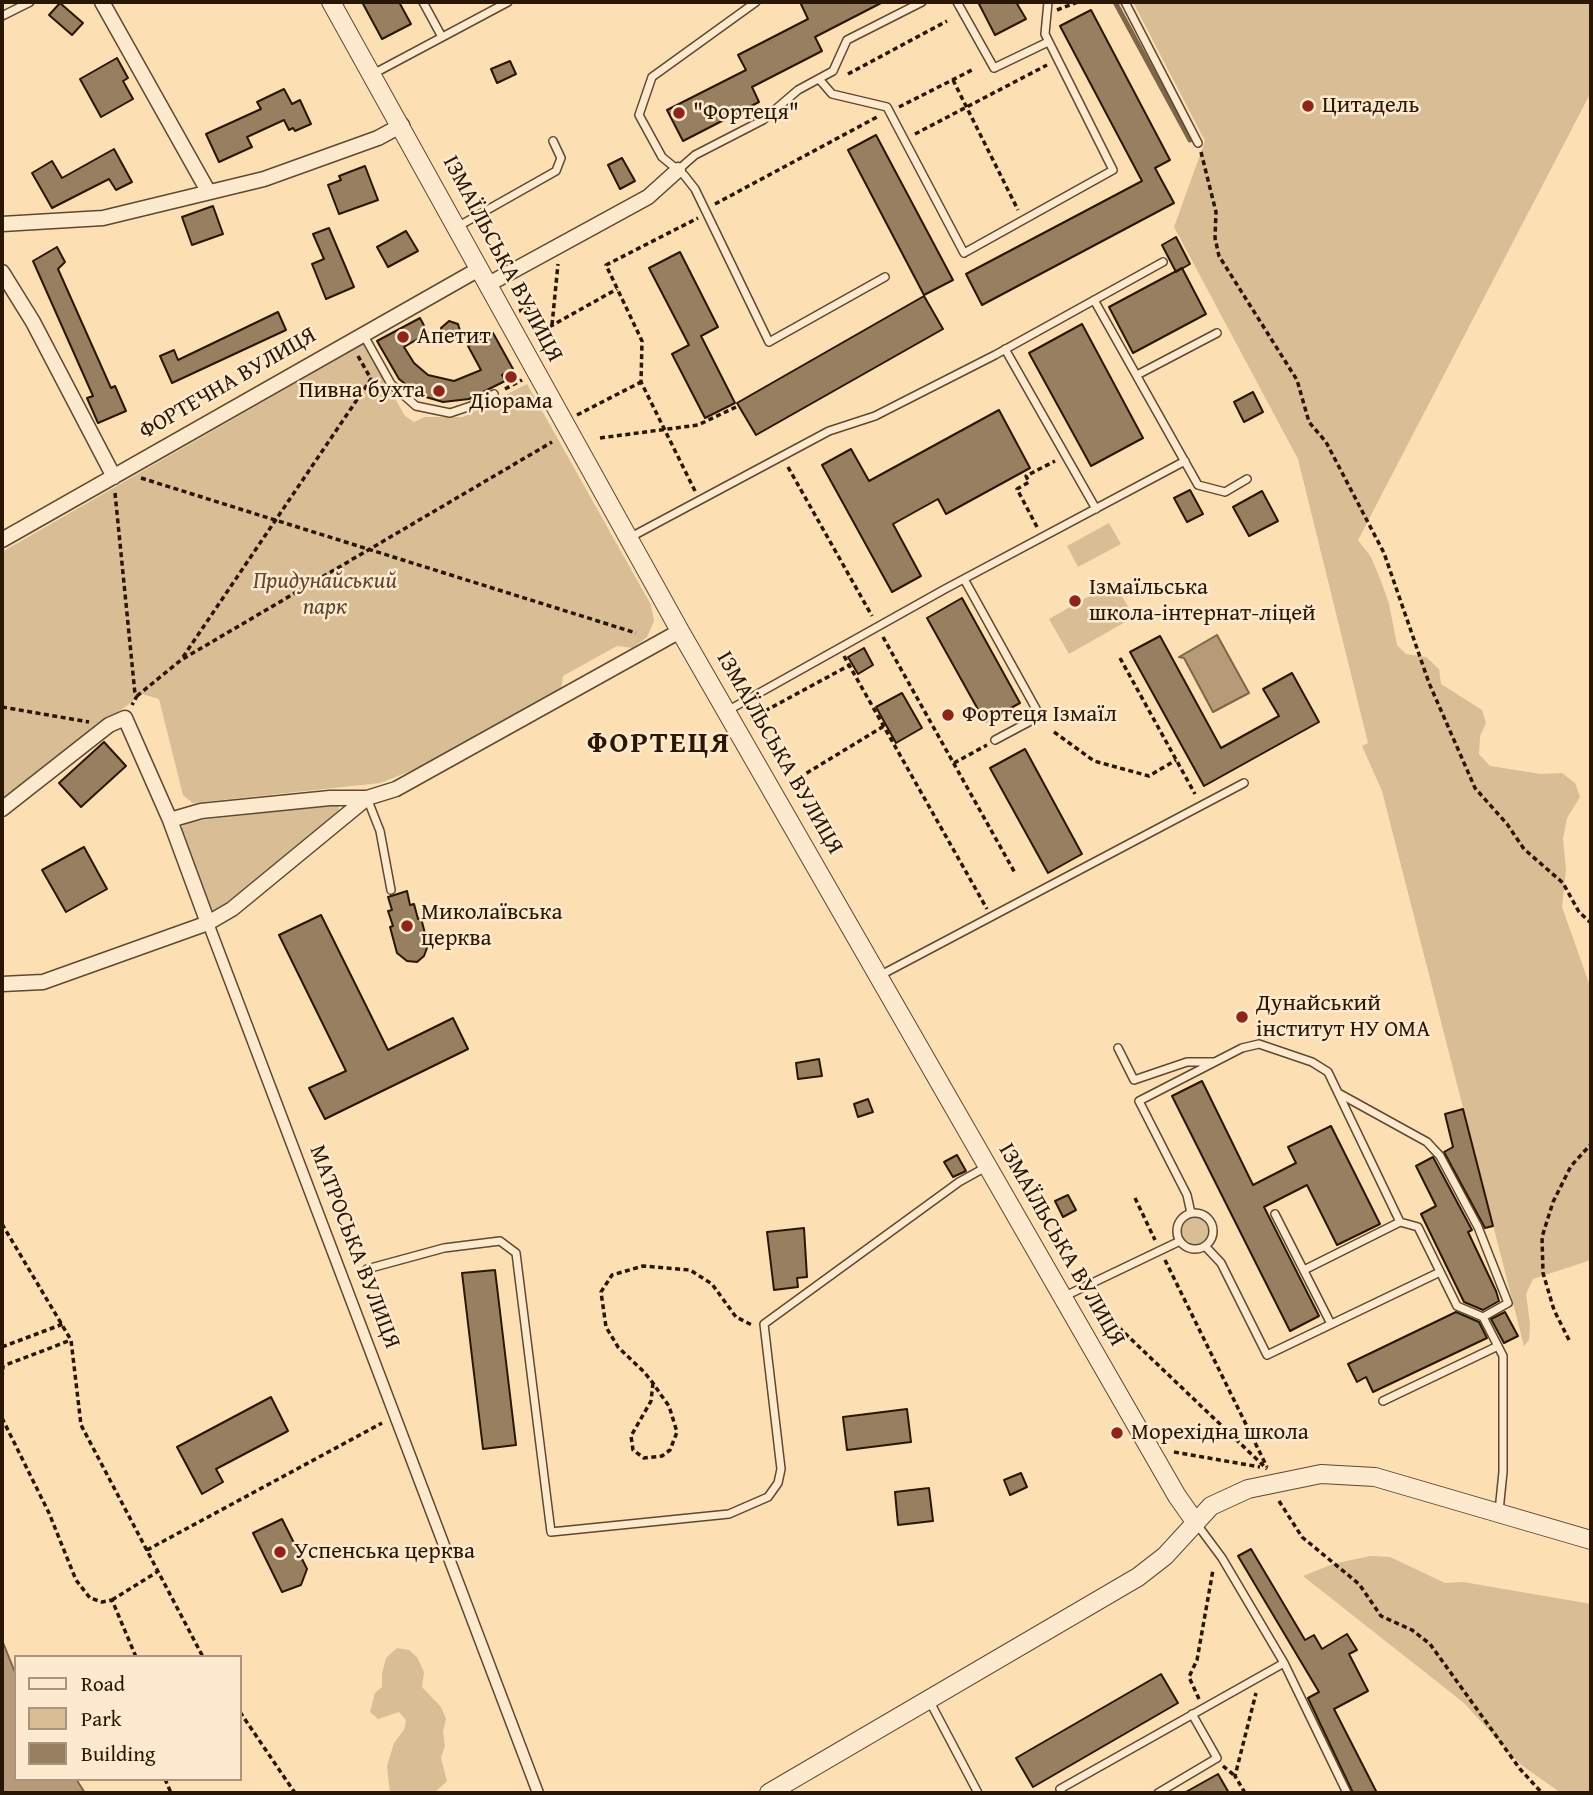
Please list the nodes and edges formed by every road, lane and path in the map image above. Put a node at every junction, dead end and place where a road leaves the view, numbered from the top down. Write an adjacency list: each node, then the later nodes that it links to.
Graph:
1 (30, 2): 13 (lane)
2 (102, 2): 31 (street)
3 (331, 2): 19 (street, ІЗМАЇЛЬСЬКА ВУЛИЦЯ)
4 (423, 2): 15 (lane)
5 (508, 2): 15 (lane)
6 (756, 2): 30 (lane)
7 (922, 2): 21 (lane)
8 (957, 2): 16 (lane)
9 (1048, 2): 12 (lane)
10 (1078, 2): 12 (path)
11 (1125, 2): 29 (lane)
12 (1048, 12): 16 (lane)
13 (2, 16)
14 (947, 21): 20 (path)
15 (442, 37): 19 (lane)
16 (1048, 42): 21 (lane)
17 (1052, 62): 24 (path)
18 (974, 69): 22 (path)
19 (372, 74): 26 (street, ІЗМАЇЛЬСЬКА ВУЛИЦЯ)
20 (848, 74)
21 (819, 79): 30 (lane)
22 (953, 80): 23 (path); 24 (path)
23 (901, 106)
24 (966, 107): 27 (path); 33 (path)
25 (881, 115): 32 (path)
26 (402, 125): 31 (street); 36 (street, ІЗМАЇЛЬСЬКА ВУЛИЦЯ)
27 (915, 134)
28 (553, 141): 36 (lane)
29 (1198, 143): 104 (path)
30 (678, 170): 40 (street, ФОРТЕЧНА ВУЛИЦЯ); 41 (lane)
31 (208, 191): 35 (street)
32 (710, 207)
33 (1021, 215)
34 (703, 216): 42 (path)
35 (2, 224)
36 (456, 227): 40 (street, ІЗМАЇЛЬСЬКА ВУЛИЦЯ)
37 (558, 260): 44 (path)
38 (1163, 262): 43 (lane)
39 (2, 272): 65 (street)
40 (483, 277): 47 (street, ФОРТЕЧНА ВУЛИЦЯ); 71 (street, ІЗМАЇЛЬСЬКА ВУЛИЦЯ)
41 (885, 277)
42 (617, 289): 44 (path); 54 (path)
43 (1094, 300): 48 (lane); 51 (lane)
44 (552, 325): 45 (path)
45 (542, 331)
46 (1217, 333): 51 (lane)
47 (363, 334): 50 (lane); 65 (street, ФОРТЕЧНА ВУЛИЦЯ)
48 (1005, 349): 61 (lane); 68 (lane)
49 (356, 351): 52 (path)
50 (382, 367): 52 (path); 55 (lane)
51 (1136, 375): 63 (lane)
52 (372, 379): 69 (path)
53 (522, 380): 55 (path)
54 (641, 382): 57 (path); 58 (path)
55 (494, 394)
56 (736, 407): 58 (path)
57 (575, 416)
58 (665, 430): 59 (path); 67 (path)
59 (600, 438)
60 (552, 442): 73 (path)
61 (782, 456): 67 (lane); 75 (path)
62 (1054, 461): 70 (path)
63 (1185, 461): 66 (lane); 68 (lane)
64 (136, 476): 69 (path)
65 (114, 477): 72 (street, ФОРТЕЧНА ВУЛИЦЯ); 83 (path)
66 (1247, 479)
67 (699, 500): 71 (lane)
68 (1096, 509): 74 (lane)
69 (276, 520): 73 (path); 81 (path)
70 (1041, 533)
71 (628, 538): 76 (street, ІЗМАЇЛЬСЬКА ВУЛИЦЯ)
72 (2, 540)
73 (369, 549): 78 (path); 81 (path)
74 (964, 579): 79 (lane); 91 (lane)
75 (876, 624)
76 (680, 631): 85 (street, ІЗМАЇЛЬСЬКА ВУЛИЦЯ); 97 (street)
77 (880, 632): 93 (path)
78 (635, 633)
79 (840, 649): 82 (path); 85 (lane)
80 (1120, 658): 92 (path)
81 (181, 660): 83 (path)
82 (850, 665): 87 (path); 89 (path)
83 (137, 696): 86 (path)
84 (2, 707): 88 (path)
85 (727, 712): 105 (street, ІЗМАЇЛЬСЬКА ВУЛИЦЯ)
86 (125, 718): 88 (street); 99 (street, МАТРОСЬКА ВУЛИЦЯ)
87 (748, 720)
88 (109, 725): 98 (street)
89 (884, 726): 94 (path); 102 (path)
90 (1055, 732): 92 (path)
91 (995, 740): 93 (path)
92 (1176, 760): 96 (path)
93 (954, 763): 100 (path)
94 (792, 782)
95 (1244, 783): 102 (lane)
96 (1195, 794)
97 (367, 798): 99 (street); 101 (lane); 103 (street)
98 (2, 809)
99 (170, 820): 103 (street, МАТРОСЬКА ВУЛИЦЯ)
100 (1015, 873)
101 (391, 890)
102 (991, 916): 105 (lane)
103 (208, 923): 106 (street); 137 (street, МАТРОСЬКА ВУЛИЦЯ)
104 (1591, 923)
105 (878, 976): 111 (street, ІЗМАЇЛЬСЬКА ВУЛИЦЯ)
106 (2, 984)
107 (1118, 1048): 108 (lane)
108 (1214, 1062): 109 (lane); 113 (lane)
109 (1338, 1093): 115 (lane); 126 (lane)
110 (1591, 1144): 131 (path)
111 (987, 1166): 124 (street, ІЗМАЇЛЬСЬКА ВУЛИЦЯ); 128 (lane)
112 (1135, 1198): 118 (path)
113 (1191, 1213): 117 (lane); 119 (lane)
114 (1276, 1214): 122 (lane)
115 (1400, 1222): 122 (lane); 123 (lane)
116 (2, 1224): 127 (path)
117 (1180, 1241): 119 (lane); 124 (lane)
118 (1158, 1246)
119 (1205, 1246): 129 (lane)
120 (1163, 1255): 140 (path)
121 (367, 1269): 128 (lane)
122 (1304, 1270): 129 (lane)
123 (1440, 1272): 126 (lane); 129 (lane)
124 (1062, 1297): 143 (street, ІЗМАЇЛЬСЬКА ВУЛИЦЯ)
125 (1088, 1298): 140 (path)
126 (1483, 1317): 132 (lane)
127 (63, 1324): 130 (path); 133 (path)
128 (764, 1324): 135 (path)
129 (1331, 1324)
130 (71, 1339): 134 (path); 145 (path)
131 (1569, 1340)
132 (1498, 1346): 136 (lane); 142 (lane)
133 (2, 1347)
134 (2, 1378)
135 (653, 1383): 135 (path)
136 (1383, 1401)
137 (394, 1417): 145 (path); 158 (street, МАТРОСЬКА ВУЛИЦЯ)
138 (2, 1418): 148 (path)
139 (1174, 1452): 140 (path)
140 (1269, 1471)
141 (1276, 1495): 165 (path)
142 (1499, 1511): 143 (street); 144 (street)
143 (1196, 1522): 151 (lane); 153 (street)
144 (1591, 1540)
145 (146, 1550): 147 (path)
146 (1213, 1570): 154 (path)
147 (157, 1572): 148 (path); 150 (path)
148 (112, 1600): 149 (path)
149 (135, 1655)
150 (202, 1655)
151 (1284, 1663): 152 (lane); 164 (lane)
152 (1260, 1677): 154 (lane); 163 (path)
153 (929, 1699): 159 (street); 160 (lane)
154 (1203, 1707): 155 (lane)
155 (1192, 1714): 161 (lane); 162 (lane)
156 (242, 1716): 157 (path)
157 (295, 1793)
158 (538, 1793)
159 (769, 1793)
160 (978, 1793)
161 (1062, 1793)
162 (1158, 1793)
163 (1245, 1793)
164 (1347, 1793)
165 (1542, 1793)

